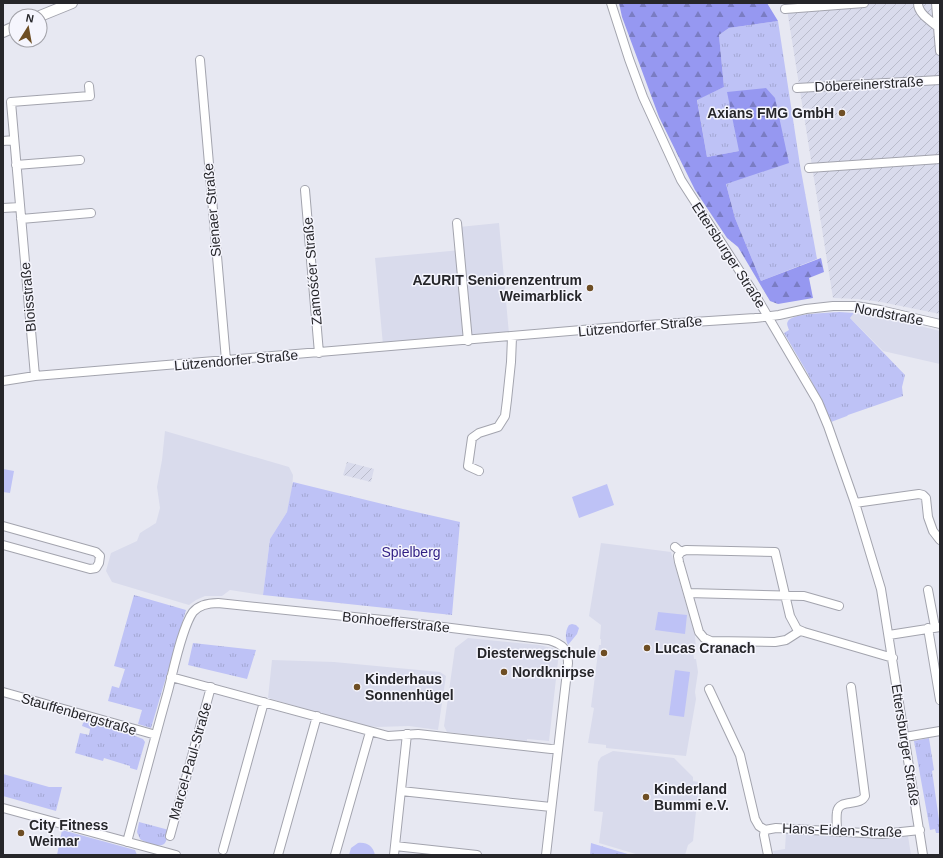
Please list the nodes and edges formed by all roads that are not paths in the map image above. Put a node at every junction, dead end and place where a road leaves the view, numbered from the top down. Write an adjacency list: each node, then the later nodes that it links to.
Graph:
1 (72, 3): 7 (main road)
2 (611, 3): 26 (street, Ettersburger Straße)
3 (864, 3): 6 (street)
4 (918, 3): 8 (street)
5 (936, 3): 8 (street)
6 (785, 9)
7 (48, 13)
8 (938, 27): 9 (street)
9 (940, 51)
10 (200, 60): 31 (street, Sienaer Straße)
11 (940, 80): 13 (street, Döbereinerstraße)
12 (89, 86): 14 (street, Bloisstraße)
13 (797, 88)
14 (14, 140): 15 (street); 18 (street, Bloisstraße)
15 (3, 141)
16 (940, 159): 19 (street)
17 (80, 160): 18 (street)
18 (16, 165): 21 (street, Bloisstraße)
19 (809, 168)
20 (305, 190): 30 (street, Zamośćer Straße)
21 (20, 207): 22 (street); 24 (street, Bloisstraße)
22 (3, 208)
23 (91, 213): 24 (street)
24 (20, 219): 32 (street, Bloisstraße)
25 (457, 223): 29 (street)
26 (768, 316): 27 (street, Nordstraße); 28 (street, Lützendorfer Straße); 35 (street, Ettersburger Straße)
27 (940, 324)
28 (512, 337): 29 (street, Lützendorfer Straße); 34 (street)
29 (468, 340): 30 (street, Lützendorfer Straße)
30 (319, 353): 31 (street, Lützendorfer Straße)
31 (226, 360): 32 (street, Lützendorfer Straße)
32 (35, 376): 33 (street, Lützendorfer Straße)
33 (3, 381)
34 (479, 471)
35 (855, 503): 37 (street); 45 (street, Ettersburger Straße)
36 (3, 526): 38 (street)
37 (940, 540)
38 (3, 545)
39 (928, 590): 43 (street)
40 (688, 594): 41 (street); 41 (street); 44 (street)
41 (786, 596): 42 (street); 44 (street)
42 (839, 606)
43 (934, 627): 45 (street); 52 (street)
44 (800, 631): 46 (street)
45 (889, 635): 46 (street, Ettersburger Straße)
46 (893, 658): 59 (street, Ettersburger Straße)
47 (171, 677): 48 (street); 58 (street, Bonhoefferstraße); 60 (street, Bonhoefferstraße)
48 (211, 687): 53 (street); 67 (street, Marcel-Paul-Straße)
49 (851, 688): 66 (street)
50 (709, 689): 64 (street)
51 (3, 692): 58 (street, Stauffenbergstraße)
52 (940, 700)
53 (264, 702): 54 (street); 70 (street)
54 (317, 716): 55 (street); 72 (street)
55 (370, 732): 57 (street); 73 (street)
56 (940, 732): 59 (street)
57 (407, 734): 60 (street); 61 (street)
58 (156, 735): 68 (street, Bonhoefferstraße)
59 (905, 737): 65 (street, Ettersburger Straße)
60 (558, 748): 62 (street, Bonhoefferstraße)
61 (401, 791): 62 (street); 69 (street)
62 (551, 807): 76 (street, Bonhoefferstraße)
63 (3, 808): 68 (street)
64 (765, 830): 66 (street, Hans-Eiden-Straße); 77 (street)
65 (920, 830): 66 (street, Hans-Eiden-Straße); 78 (street, Ettersburger Straße)
66 (838, 832)
67 (170, 836)
68 (127, 842): 71 (street)
69 (395, 846): 74 (street); 75 (street)
70 (223, 850)
71 (176, 855)
72 (278, 855)
73 (335, 855)
74 (394, 855)
75 (477, 855)
76 (546, 855)
77 (768, 855)
78 (924, 855)

